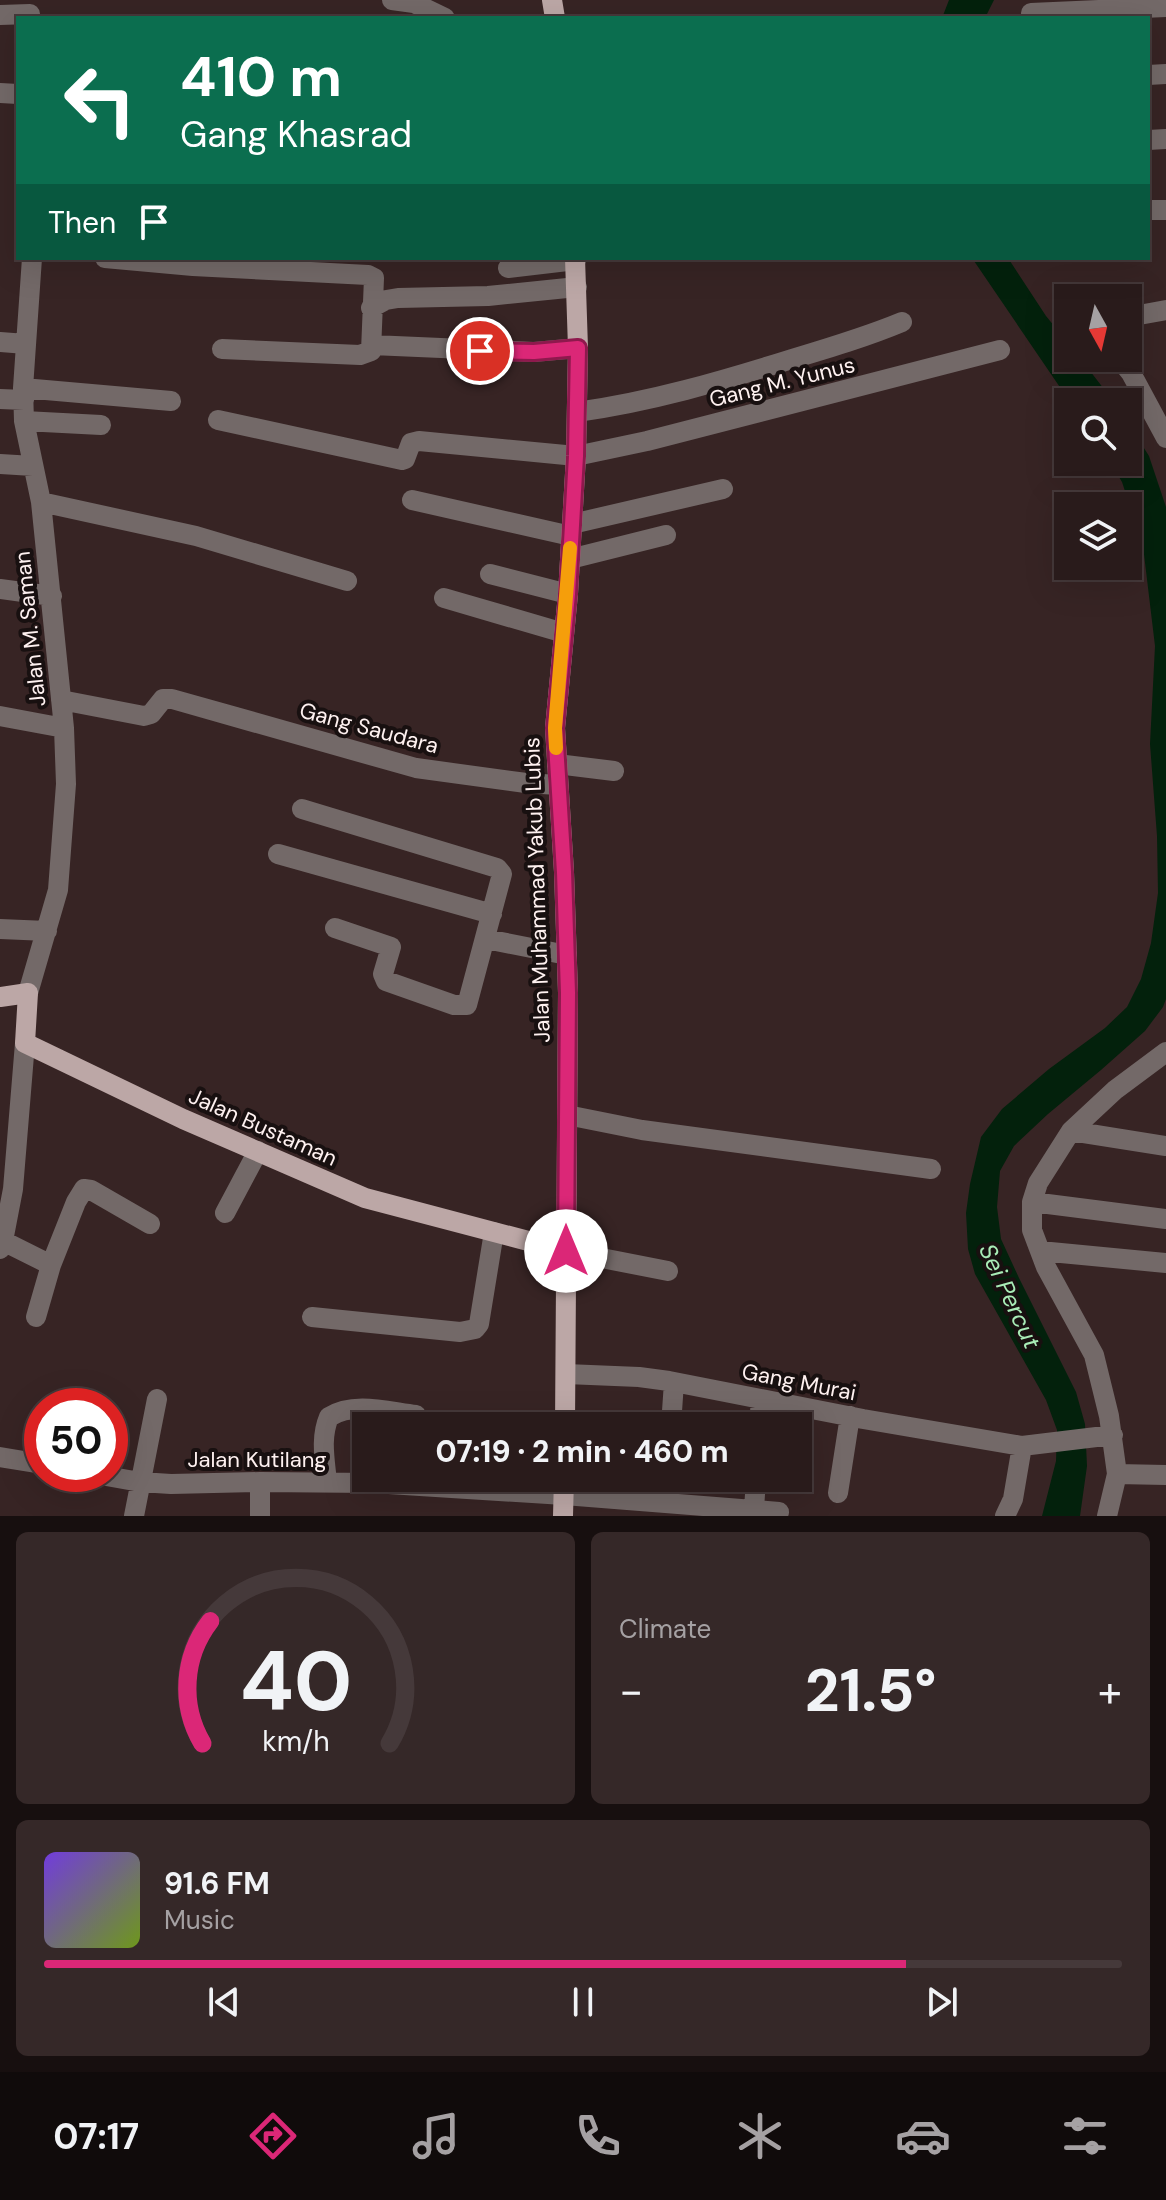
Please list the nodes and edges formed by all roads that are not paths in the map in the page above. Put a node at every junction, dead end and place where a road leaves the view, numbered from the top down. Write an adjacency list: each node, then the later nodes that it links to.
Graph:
1 (392, 0): 6 (street)
2 (1166, 7): 4 (street)
3 (30, 11): 5 (street)
4 (1031, 13)
5 (0, 15)
6 (441, 16)
7 (32, 260): 18 (street, Jalan M. Saman)
8 (127, 260): 13 (street)
9 (568, 260): 11 (street)
10 (576, 260): 12 (main road, Jalan Muhammad Yakub Lubis)
11 (508, 268)
12 (577, 287): 13 (street); 20 (main road, Jalan Muhammad Yakub Lubis)
13 (371, 308): 19 (street)
14 (1166, 310): 15 (street)
15 (1142, 314)
16 (902, 322): 27 (street)
17 (0, 342): 18 (street)
18 (26, 344): 26 (street, Jalan M. Saman)
19 (372, 345): 20 (street); 21 (street)
20 (578, 348): 27 (main road, Jalan Muhammad Yakub Lubis)
21 (222, 349)
22 (1000, 350): 31 (street, Gang M. Yunus)
23 (1130, 372): 30 (street)
24 (0, 399): 26 (street)
25 (171, 401): 26 (street)
26 (24, 403): 29 (street); 33 (street, Jalan M. Saman)
27 (577, 412): 31 (main road, Jalan Muhammad Yakub Lubis)
28 (218, 420): 31 (street, Gang M. Yunus)
29 (101, 425)
30 (1166, 438)
31 (576, 456): 37 (main road, Jalan Muhammad Yakub Lubis)
32 (0, 464): 33 (street)
33 (33, 466): 36 (street, Jalan M. Saman)
34 (723, 489): 37 (street)
35 (412, 500): 37 (street)
36 (41, 502): 41 (street); 44 (street, Jalan M. Saman)
37 (571, 530): 39 (main road, Jalan Muhammad Yakub Lubis)
38 (666, 535): 39 (street)
39 (570, 559): 43 (main road, Jalan Muhammad Yakub Lubis)
40 (490, 574): 43 (street)
41 (347, 581)
42 (0, 589): 44 (street)
43 (568, 594): 46 (main road, Jalan Muhammad Yakub Lubis)
44 (52, 596): 47 (street, Jalan M. Saman)
45 (444, 598): 46 (street)
46 (564, 633): 50 (main road, Jalan Muhammad Yakub Lubis)
47 (61, 700): 49 (street, Jalan M. Saman); 52 (street, Gang Saudara)
48 (0, 716): 49 (street)
49 (64, 728): 58 (street, Jalan M. Saman)
50 (557, 764): 51 (street); 52 (main road, Jalan Muhammad Yakub Lubis)
51 (614, 771)
52 (558, 785): 60 (main road, Jalan Muhammad Yakub Lubis)
53 (302, 809): 55 (street)
54 (278, 854): 55 (street)
55 (492, 914): 59 (street)
56 (335, 928): 59 (street)
57 (0, 929): 58 (street)
58 (47, 931): 61 (street, Jalan M. Saman)
59 (486, 939): 60 (street)
60 (567, 955): 65 (main road, Jalan Muhammad Yakub Lubis)
61 (28, 993): 62 (main road); 63 (main road)
62 (0, 997)
63 (25, 1043): 68 (main road, Jalan Bustaman); 75 (street)
64 (1166, 1052): 66 (street)
65 (567, 1115): 69 (street); 76 (main road, Jalan Muhammad Yakub Lubis)
66 (1071, 1131): 67 (street); 70 (street)
67 (1166, 1146)
68 (258, 1151): 71 (street); 74 (main road, Jalan Bustaman)
69 (931, 1169)
70 (1032, 1202): 72 (street); 77 (street)
71 (225, 1213)
72 (1166, 1219)
73 (150, 1224): 79 (street)
74 (494, 1232): 76 (main road, Jalan Bustaman); 82 (street)
75 (2, 1245): 79 (street)
76 (566, 1251): 80 (street); 83 (main road, Jalan Muhammad Yakub Lubis)
77 (1040, 1251): 78 (street); 92 (street)
78 (1166, 1263)
79 (51, 1265): 81 (street)
80 (668, 1271)
81 (36, 1317)
82 (312, 1317)
83 (566, 1374): 84 (street, Gang Murai); 88 (main road, Jalan Muhammad Yakub Lubis)
84 (674, 1382): 86 (street, Gang Murai); 89 (street)
85 (157, 1399): 99 (street)
86 (761, 1399): 90 (street); 91 (street, Gang Murai)
87 (393, 1412): 101 (street)
88 (565, 1412)
89 (672, 1412)
90 (760, 1412)
91 (850, 1416): 93 (street, Gang Murai); 106 (street)
92 (1107, 1436): 93 (street, Gang Murai); 96 (street)
93 (1026, 1445): 112 (street)
94 (0, 1457): 95 (street)
95 (24, 1461)
96 (1117, 1474): 97 (street); 113 (street)
97 (1166, 1475)
98 (128, 1480): 99 (street, Jalan Kutilang)
99 (140, 1482): 100 (street, Jalan Kutilang); 109 (street)
100 (260, 1482): 101 (street, Jalan Kutilang); 110 (street)
101 (327, 1482): 102 (street, Jalan Kutilang)
102 (352, 1483)
103 (564, 1492): 111 (main road)
104 (612, 1492): 107 (street, Jalan Kutilang)
105 (755, 1492): 107 (street)
106 (838, 1493)
107 (754, 1510): 108 (street, Jalan Kutilang)
108 (779, 1512)
109 (134, 1516)
110 (260, 1516)
111 (563, 1516)
112 (1005, 1516)
113 (1107, 1516)

